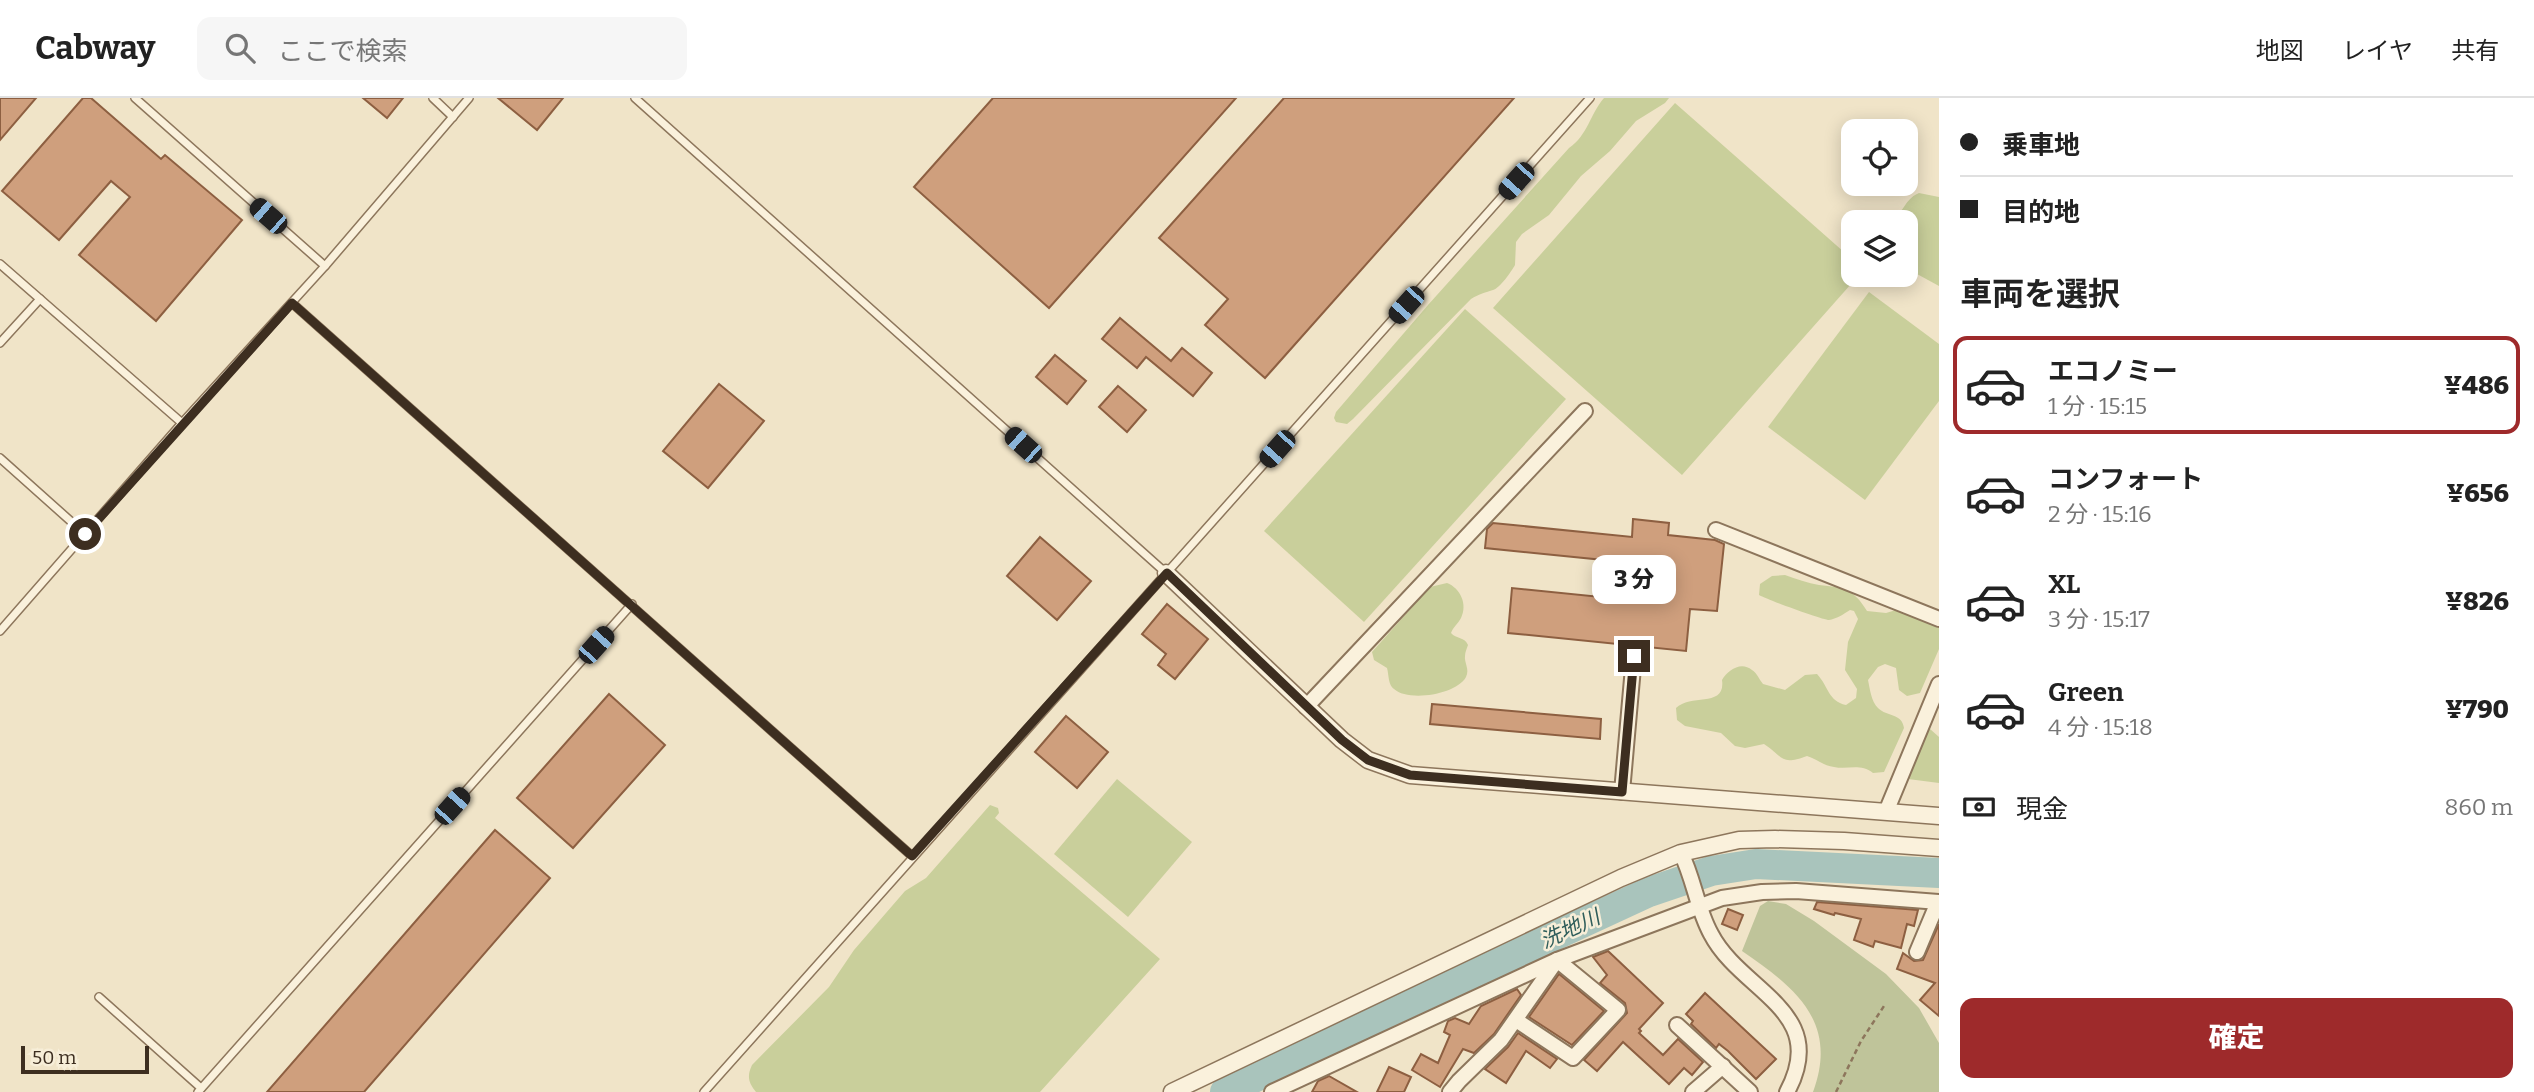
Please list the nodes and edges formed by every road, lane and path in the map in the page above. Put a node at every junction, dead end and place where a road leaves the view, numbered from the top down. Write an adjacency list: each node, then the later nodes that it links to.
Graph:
1 (135, 98): 8 (lane)
2 (433, 98): 6 (lane)
3 (469, 98): 6 (lane)
4 (635, 98): 17 (lane)
5 (1590, 98): 17 (lane)
6 (453, 117): 8 (lane)
7 (0, 264): 9 (lane)
8 (326, 266): 10 (lane)
9 (40, 299): 11 (lane); 13 (lane)
10 (292, 303): 13 (lane); 18 (lane)
11 (0, 343)
12 (1586, 411): 24 (street)
13 (182, 423): 16 (lane)
14 (0, 458): 16 (lane)
15 (1716, 530): 19 (street)
16 (85, 534): 20 (lane)
17 (1167, 573): 24 (street); 29 (lane)
18 (632, 604): 29 (lane); 40 (lane)
19 (1939, 619)
20 (0, 631)
21 (1634, 656): 25 (street)
22 (1939, 684): 23 (street)
23 (1935, 704): 26 (street)
24 (1306, 707): 25 (street)
25 (1622, 792): 26 (street)
26 (1886, 812): 27 (street)
27 (1939, 817)
28 (1939, 848): 30 (street)
29 (912, 856): 41 (lane)
30 (1684, 858): 31 (street); 42 (street)
31 (1699, 901): 32 (street); 34 (street); 47 (street)
32 (1938, 902): 33 (street)
33 (1917, 952)
34 (1557, 960): 37 (street); 37 (street); 43 (street)
35 (99, 997): 40 (lane)
36 (1884, 1006): 48 (path)
37 (1516, 1020): 44 (street)
38 (1677, 1024): 39 (street)
39 (1723, 1066): 45 (street); 46 (street)
40 (200, 1090)
41 (704, 1092)
42 (1172, 1092)
43 (1272, 1092)
44 (1450, 1092)
45 (1693, 1092)
46 (1750, 1092)
47 (1787, 1092)
48 (1836, 1092)

